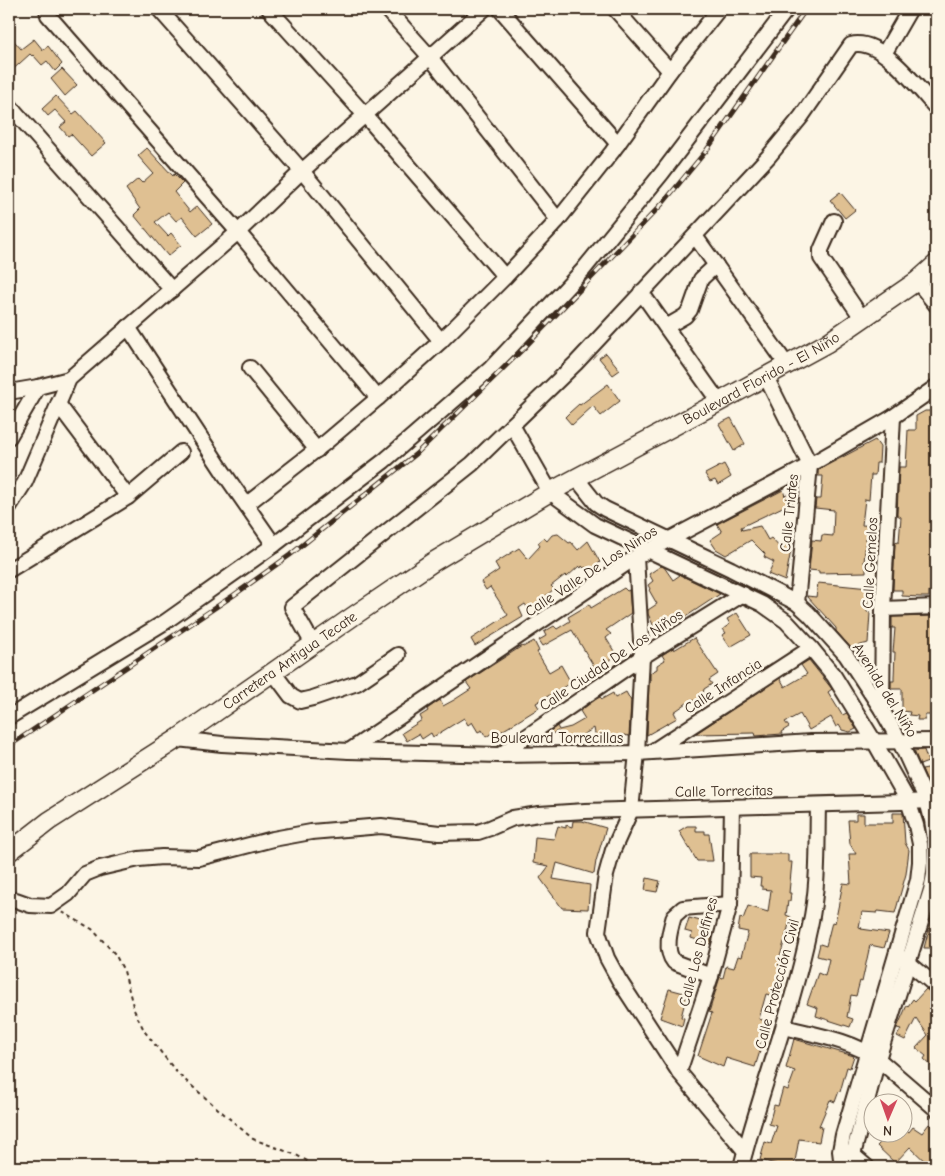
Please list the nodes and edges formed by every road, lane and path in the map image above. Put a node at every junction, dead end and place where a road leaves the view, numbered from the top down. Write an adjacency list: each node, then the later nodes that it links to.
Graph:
1 (47, 9): 21 (street)
2 (159, 9): 18 (street)
3 (269, 9): 16 (street)
4 (388, 9): 12 (street)
5 (484, 9): 12 (street)
6 (500, 9): 17 (street)
7 (615, 9): 13 (street)
8 (719, 9): 13 (street)
9 (787, 9): 56 (street)
10 (910, 9): 11 (street)
11 (884, 54): 15 (street); 22 (street)
12 (430, 57): 16 (street); 19 (street)
13 (670, 71): 17 (street)
14 (9, 105): 27 (street)
15 (936, 108)
16 (365, 115): 18 (street); 25 (street)
17 (618, 144): 19 (street)
18 (302, 172): 21 (street); 33 (street)
19 (558, 220): 25 (street)
20 (834, 221): 30 (street)
21 (238, 232): 27 (street); 41 (street)
22 (695, 236): 24 (street); 28 (street)
23 (936, 264): 26 (main road, Boulevard Florido - El Niño)
24 (716, 265): 32 (street); 34 (street)
25 (505, 277): 33 (street)
26 (917, 281): 29 (street); 30 (main road, Boulevard Florido - El Niño)
27 (172, 290): 31 (street)
28 (641, 292): 32 (street); 45 (street)
29 (936, 305)
30 (862, 318): 34 (main road, Boulevard Florido - El Niño)
31 (128, 327): 37 (street); 53 (street)
32 (666, 327): 42 (street)
33 (441, 341): 41 (street)
34 (787, 365): 36 (main road, Boulevard Florido - El Niño)
35 (250, 368): 47 (street)
36 (766, 377): 42 (main road, Boulevard Florido - El Niño); 49 (street, Calle Triates)
37 (69, 379): 39 (street); 43 (street)
38 (936, 386): 44 (street, Calle Valle De Los Ninos)
39 (38, 387): 40 (street); 46 (street)
40 (9, 392)
41 (378, 398): 47 (street)
42 (719, 402): 50 (main road, Boulevard Florido - El Niño)
43 (58, 404): 52 (street); 54 (street)
44 (893, 417): 49 (street, Calle Valle De Los Ninos); 62 (street, Calle Gemelos)
45 (512, 425): 51 (street); 63 (street)
46 (9, 437)
47 (317, 450): 53 (street)
48 (181, 452): 52 (street)
49 (810, 465): 55 (street, Calle Valle De Los Ninos); 60 (street, Calle Triates)
50 (577, 479): 51 (main road, Carretera Antigua Tecate); 55 (street, Avenida del Niño)
51 (550, 492): 57 (street, Avenida del Niño); 63 (main road, Carretera Antigua Tecate)
52 (128, 498): 58 (street)
53 (247, 504): 56 (street)
54 (9, 507)
55 (670, 540): 57 (street, Calle Valle De Los Ninos); 60 (street, Avenida del Niño)
56 (274, 546): 69 (street)
57 (642, 554): 59 (street, Avenida del Niño); 66 (street); 74 (street, Calle Valle De Los Ninos)
58 (9, 570)
59 (743, 594): 64 (street, Avenida del Niño); 66 (street, Calle Ciudad De Los Niños)
60 (797, 603): 68 (street, Avenida del Niño)
61 (936, 608): 62 (street)
62 (883, 609): 68 (street, Calle Gemelos)
63 (313, 644): 67 (main road, Carretera Antigua Tecate)
64 (811, 648): 71 (street, Avenida del Niño); 75 (street, Calle Infancia)
65 (398, 654): 67 (street)
66 (642, 657): 76 (street); 77 (street, Calle Ciudad De Los Niños)
67 (273, 672): 70 (main road, Carretera Antigua Tecate)
68 (882, 710): 73 (street, Avenida del Niño)
69 (9, 717)
70 (178, 739): 74 (street, Boulevard Torrecillas); 83 (main road, Carretera Antigua Tecate)
71 (874, 741): 73 (street, Boulevard Torrecillas); 75 (street, Boulevard Torrecillas); 78 (street, Avenida del Niño)
72 (936, 741): 73 (street, Boulevard Torrecillas)
73 (900, 742): 79 (street, Avenida del Niño)
74 (349, 751): 77 (street, Boulevard Torrecillas)
75 (652, 752): 76 (street, Boulevard Torrecillas)
76 (637, 753): 77 (street, Boulevard Torrecillas); 82 (street)
77 (500, 755)
78 (908, 801): 79 (street, Calle Torrecitas); 80 (street, Calle Torrecitas); 87 (street, Avenida del Niño)
79 (931, 801): 88 (street, Avenida del Niño)
80 (818, 805): 81 (street, Calle Torrecitas); 91 (street, Calle Protección Civil)
81 (732, 807): 82 (street, Calle Torrecitas); 85 (street, Calle Los Delfines)
82 (631, 810): 86 (street, Calle Torrecitas); 93 (street)
83 (9, 852)
84 (16, 900): 86 (street)
85 (730, 904): 89 (street, Calle Los Delfines); 89 (street)
86 (51, 906): 97 (path)
87 (896, 953): 88 (street); 92 (street, Avenida del Niño)
88 (909, 961): 90 (street); 92 (street, Avenida del Niño)
89 (711, 976): 93 (street, Calle Los Delfines)
90 (936, 986)
91 (784, 1027): 92 (street); 95 (street, Calle Protección Civil)
92 (873, 1056): 94 (street); 96 (street, Avenida del Niño)
93 (679, 1072): 95 (street)
94 (936, 1109)
95 (745, 1151): 98 (street, Calle Protección Civil)
96 (845, 1160): 99 (street)
97 (315, 1167)
98 (741, 1167)
99 (867, 1167)

